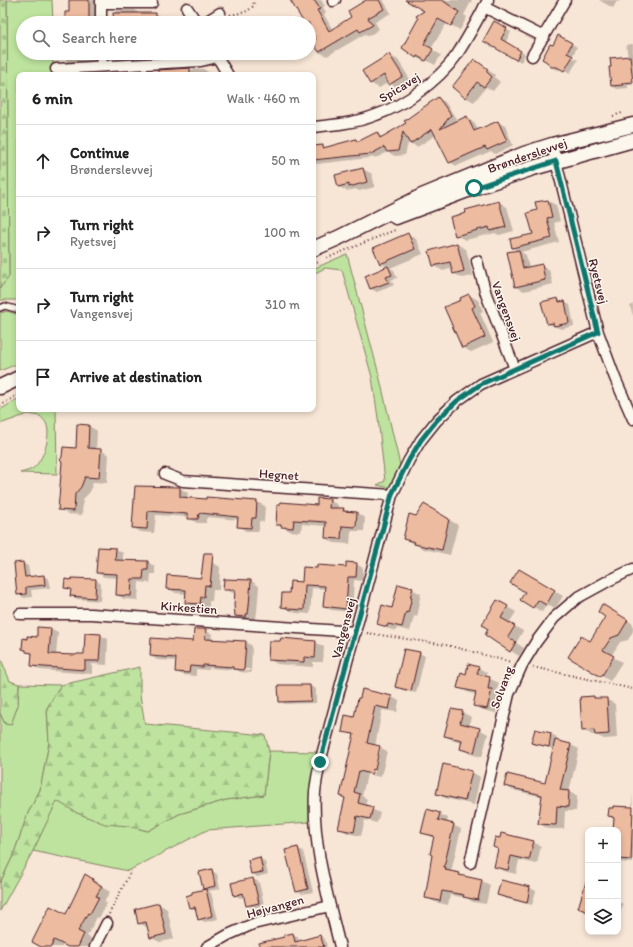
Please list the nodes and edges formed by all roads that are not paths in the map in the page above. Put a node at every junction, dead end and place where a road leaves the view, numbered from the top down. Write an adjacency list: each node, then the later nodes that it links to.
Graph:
1 (565, 0): 10 (street)
2 (101, 2): 3 (street); 7 (street)
3 (152, 3)
4 (486, 3): 10 (street, Spicavej); 19 (street, Spicavej)
5 (187, 8): 8 (street)
6 (220, 13): 9 (street)
7 (101, 16)
8 (192, 16)
9 (215, 16)
10 (544, 37): 11 (street)
11 (532, 56)
12 (102, 60): 15 (street)
13 (204, 60): 15 (street)
14 (220, 60): 17 (street)
15 (102, 66): 16 (street)
16 (56, 69)
17 (226, 72)
18 (633, 125): 21 (main road, Brønderslevvej)
19 (316, 127)
20 (633, 140): 22 (main road, Brønderslevvej)
21 (552, 145): 22 (street, Ryetsvej); 23 (main road, Brønderslevvej)
22 (556, 161): 23 (main road, Brønderslevvej); 28 (street, Ryetsvej)
23 (338, 238): 24 (main road, Brønderslevvej)
24 (316, 248)
25 (477, 261): 29 (street, Vangensvej)
26 (0, 308): 27 (lane)
27 (16, 309)
28 (598, 332): 29 (street, Vangensvej); 32 (street, Ryetsvej)
29 (515, 368): 34 (street, Vangensvej)
30 (16, 379): 31 (main road)
31 (0, 387)
32 (633, 419)
33 (165, 474): 34 (street, Hegnet)
34 (392, 494): 37 (street, Vangensvej)
35 (633, 570): 38 (street, Solvang)
36 (20, 614): 37 (street, Kirkestien)
37 (356, 632): 39 (street, Vangensvej)
38 (470, 863)
39 (330, 906): 42 (street, Højvangen); 43 (street, Vangensvej)
40 (107, 922): 41 (street)
41 (95, 947)
42 (207, 947)
43 (340, 947)

